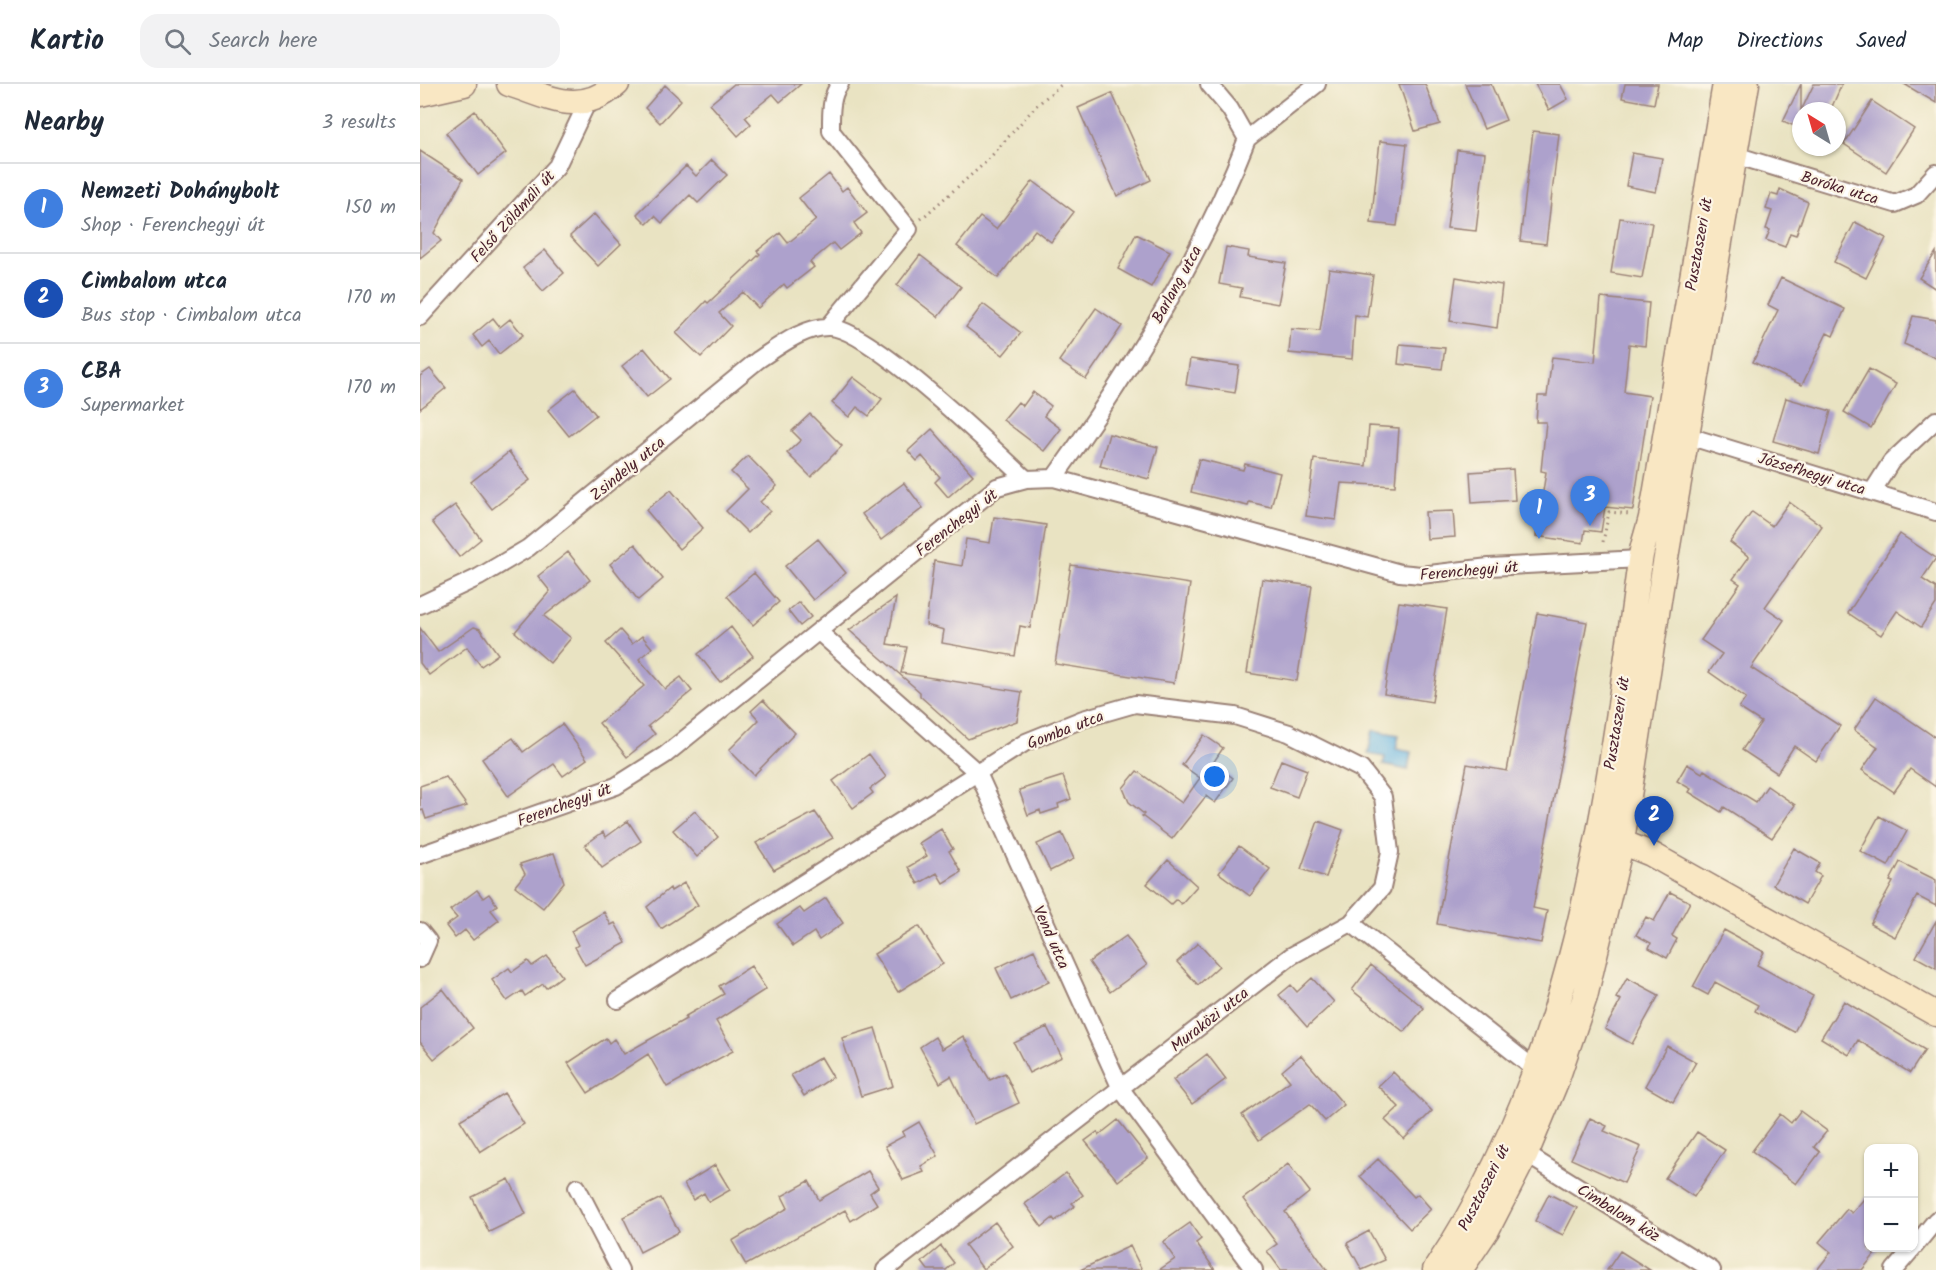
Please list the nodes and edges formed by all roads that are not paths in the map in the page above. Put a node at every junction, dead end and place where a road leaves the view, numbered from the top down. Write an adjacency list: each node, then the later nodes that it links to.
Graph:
1 (464, 84): 9 (street)
2 (509, 84): 10 (street)
3 (617, 84): 10 (street)
4 (840, 84): 15 (street)
5 (1209, 84): 11 (street)
6 (1317, 84): 11 (street)
7 (1725, 84): 12 (street, Pusztaszeri út)
8 (1747, 84): 12 (street, Pusztaszeri út)
9 (420, 94)
10 (587, 103): 14 (street, Felső Zöldmáli út)
11 (1247, 139): 18 (street, Barlang utca)
12 (1725, 152): 13 (street, Boróka utca); 17 (street, Pusztaszeri út)
13 (1936, 173)
14 (420, 317)
15 (829, 326): 19 (street); 24 (street, Zsindely utca)
16 (1936, 420): 20 (street)
17 (1677, 433): 20 (street, Józsefhegyi utca); 22 (street, Pusztaszeri út); 23 (street, Pusztaszeri út)
18 (1053, 478): 19 (street, Ferenchegyi út); 22 (street, Ferenchegyi út)
19 (1026, 480): 25 (street, Ferenchegyi út)
20 (1872, 492): 21 (street, Józsefhegyi utca)
21 (1936, 512)
22 (1640, 559): 23 (street); 27 (street, Pusztaszeri út)
23 (1666, 563): 27 (street, Pusztaszeri út)
24 (420, 604)
25 (819, 632): 26 (street, Vend utca); 28 (street, Ferenchegyi út)
26 (978, 773): 29 (street, Gomba utca); 32 (street, Gomba utca); 35 (street, Vend utca)
27 (1611, 837): 33 (street); 34 (street, Pusztaszeri út); 36 (street, Pusztaszeri út)
28 (420, 855)
29 (1351, 923): 34 (street); 35 (street, Muraközi utca)
30 (420, 932): 31 (street)
31 (420, 959)
32 (618, 1000)
33 (1936, 1014)
34 (1537, 1071): 44 (street, Pusztaszeri út)
35 (1121, 1089): 42 (street, Muraközi utca); 43 (street, Vend utca)
36 (1526, 1155): 45 (street, Pusztaszeri út); 46 (street, Cimbalom köz)
37 (577, 1187): 41 (street)
38 (1936, 1220): 39 (street)
39 (1918, 1241)
40 (1909, 1252): 47 (street)
41 (620, 1270)
42 (885, 1270)
43 (1254, 1270)
44 (1435, 1270)
45 (1460, 1270)
46 (1712, 1270)
47 (1894, 1270)

